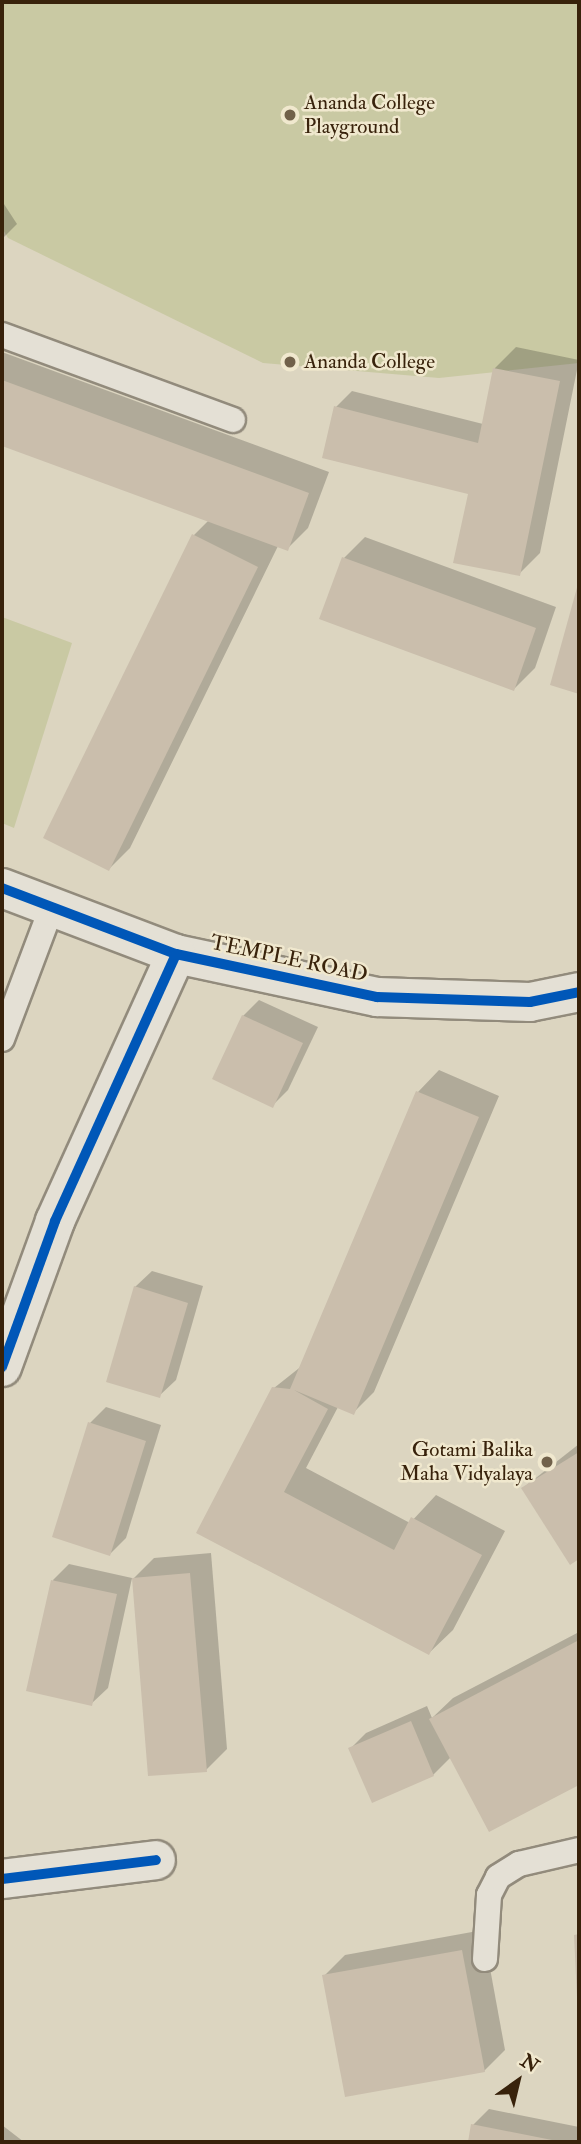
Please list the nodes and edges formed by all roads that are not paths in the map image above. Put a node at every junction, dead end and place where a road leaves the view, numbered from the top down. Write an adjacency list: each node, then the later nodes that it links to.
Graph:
1 (2, 335): 2 (lane)
2 (233, 420)
3 (2, 888): 4 (street, TEMPLE ROAD)
4 (52, 907): 5 (street, TEMPLE ROAD); 7 (lane)
5 (176, 954): 6 (street, TEMPLE ROAD); 8 (street)
6 (579, 992)
7 (2, 1039)
8 (2, 1367)
9 (579, 1850): 12 (lane)
10 (156, 1860): 11 (street)
11 (2, 1879)
12 (485, 1959)

